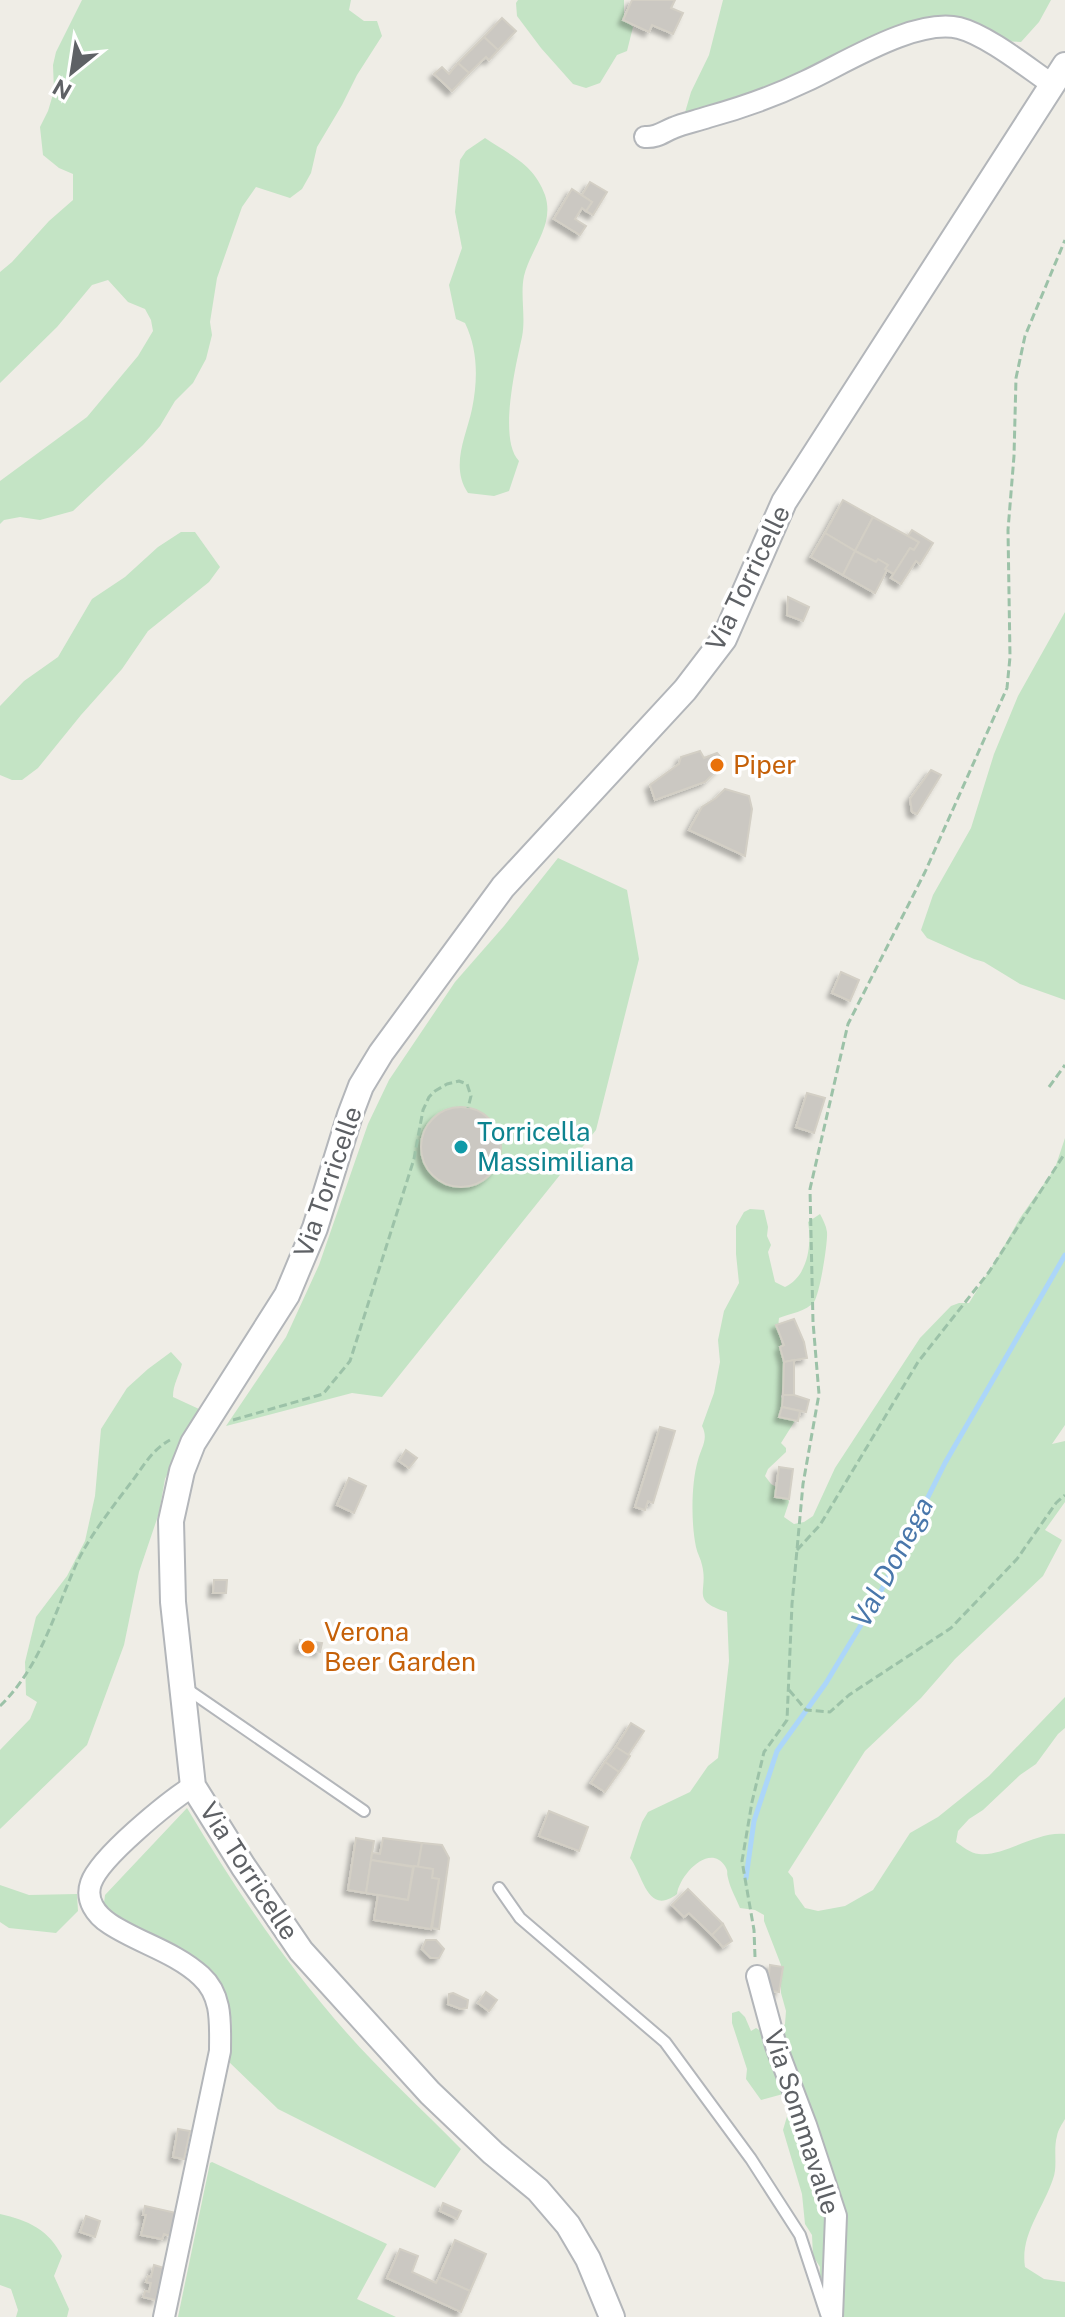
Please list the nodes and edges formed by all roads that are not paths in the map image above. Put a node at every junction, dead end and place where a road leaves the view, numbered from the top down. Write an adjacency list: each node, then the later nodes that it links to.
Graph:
1 (1059, 75): 2 (street, Via Torricelle); 3 (street, Via Torricelle)
2 (645, 137)
3 (183, 1686): 4 (street, Via Torricelle); 5 (lane)
4 (193, 1786): 8 (street); 9 (street, Via Torricelle)
5 (364, 1811)
6 (499, 1888): 10 (lane)
7 (757, 1976): 10 (street, Via Sommavalle)
8 (164, 2317)
9 (612, 2317)
10 (830, 2317)

